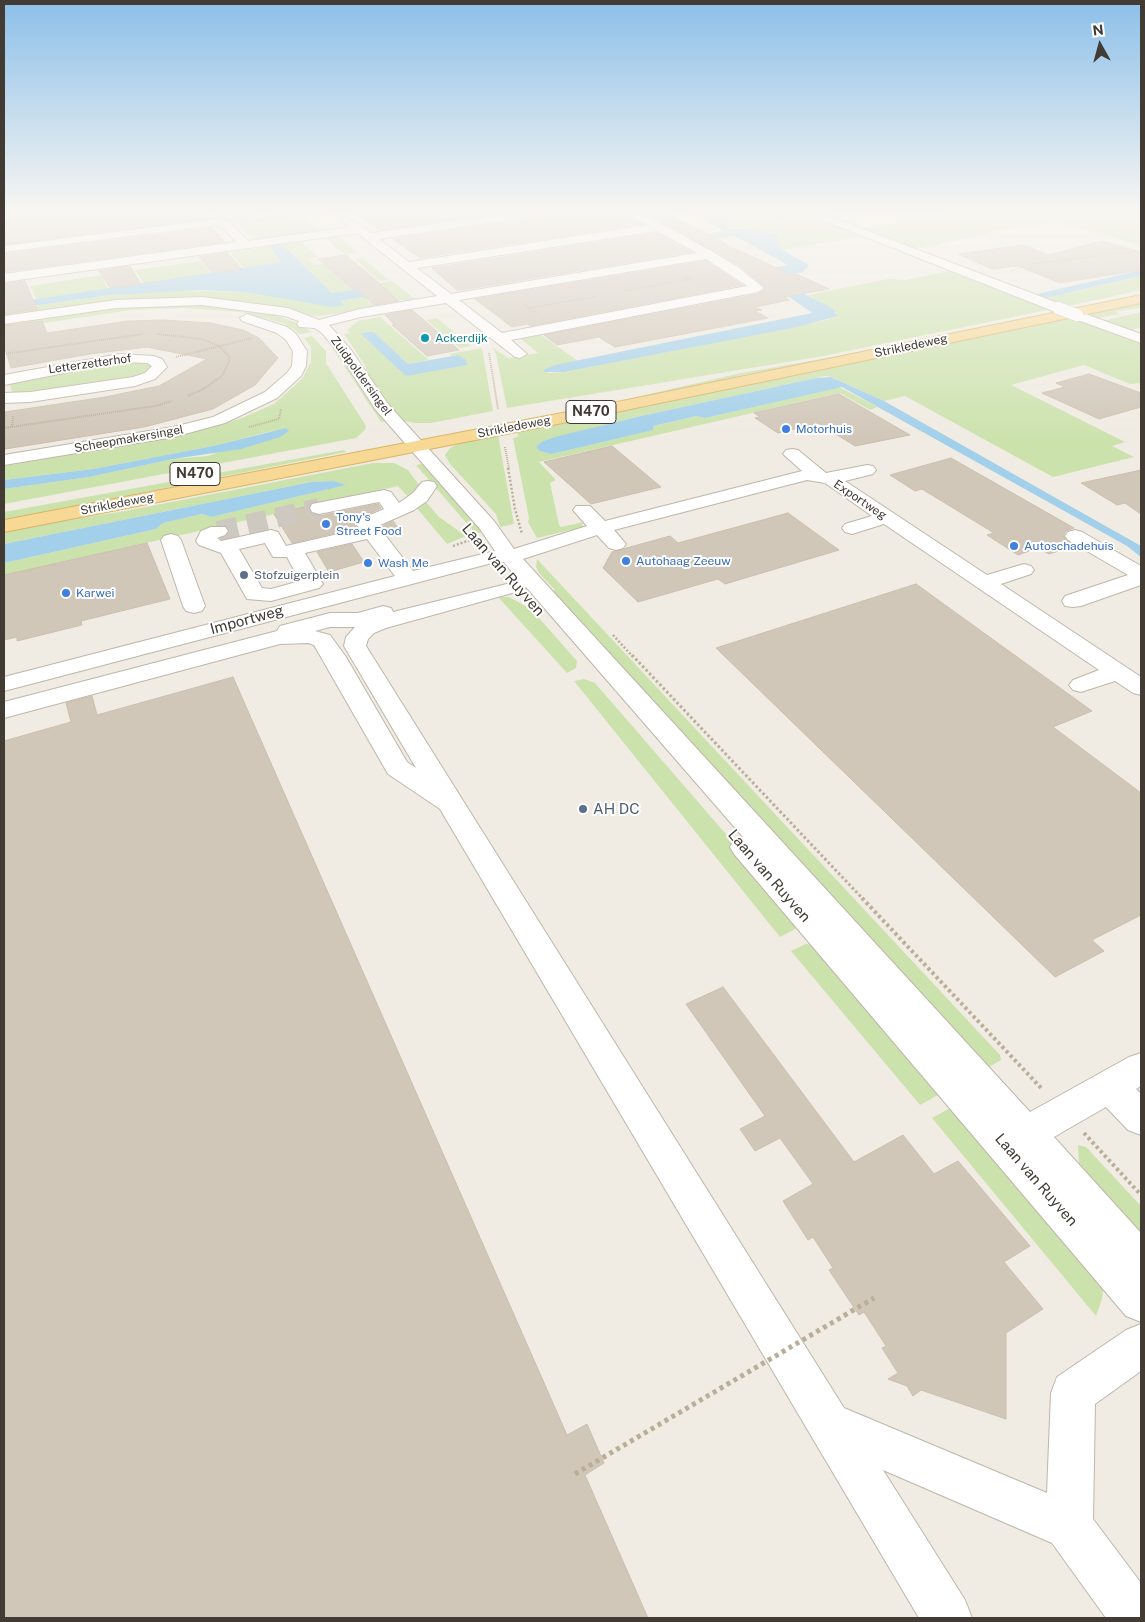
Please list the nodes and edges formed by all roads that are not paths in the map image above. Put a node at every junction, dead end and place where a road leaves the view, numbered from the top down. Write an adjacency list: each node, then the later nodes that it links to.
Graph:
1 (434, 288): 6 (street)
2 (518, 288): 6 (street)
3 (758, 288): 10 (street)
4 (1004, 288): 11 (street, bridge)
5 (1141, 294): 15 (main road, Strikledeweg / N470)
6 (448, 299): 8 (street); 10 (street)
7 (1141, 299): 15 (main road, Strikledeweg / N470)
8 (310, 322): 9 (street, Zuidpoldersingel); 15 (street, Zuidpoldersingel); 17 (street, Zuidpoldersingel)
9 (6, 323): 18 (street, Scheepmakersingel)
10 (499, 338): 12 (street)
11 (1141, 339)
12 (520, 354)
13 (4, 380): 14 (street, Letterzetterhof)
14 (4, 398)
15 (411, 440): 17 (main road, Strikledeweg / N470); 35 (street, Laan van Ruyven)
16 (792, 454): 20 (street)
17 (401, 456): 21 (street, Laan van Ruyven); 23 (main road, Strikledeweg / N470); 27 (main road, Strikledeweg / N470)
18 (4, 460)
19 (867, 470): 20 (street)
20 (825, 478): 26 (street, Exportweg); 28 (street, Exportweg)
21 (428, 486): 25 (street); 35 (street, Laan van Ruyven)
22 (319, 508): 25 (street)
23 (4, 509)
24 (584, 510): 28 (street)
25 (395, 511): 30 (street)
26 (886, 518): 29 (street); 40 (street, Exportweg)
27 (4, 526)
28 (600, 528): 33 (street); 35 (street, Exportweg)
29 (852, 528)
30 (372, 532): 34 (street); 37 (street)
31 (1075, 536): 38 (street)
32 (171, 540): 43 (street)
33 (616, 544)
34 (293, 550): 41 (street); 41 (street)
35 (511, 565): 37 (street, Importweg); 44 (street); 45 (street); 56 (street, Laan van Ruyven)
36 (1024, 570): 40 (street)
37 (402, 571): 41 (street); 47 (street, Importweg)
38 (1141, 574)
39 (1141, 578): 42 (street)
40 (985, 583): 46 (street, Exportweg)
41 (312, 584)
42 (1074, 601)
43 (194, 606)
44 (279, 637): 50 (street); 51 (street)
45 (369, 669): 51 (street); 52 (street)
46 (1117, 672): 48 (street); 49 (street, Exportweg)
47 (4, 684)
48 (1081, 685)
49 (1141, 688)
50 (4, 710)
51 (452, 805): 52 (street)
52 (505, 892): 60 (street)
53 (1141, 1068): 54 (street)
54 (1110, 1087): 55 (street); 56 (street)
55 (1141, 1118)
56 (1016, 1139): 57 (street, Laan van Ruyven); 58 (street, Laan van Ruyven)
57 (1141, 1262)
58 (1141, 1301)
59 (1141, 1345): 61 (street)
60 (829, 1424): 61 (street); 62 (street)
61 (1069, 1526): 63 (street)
62 (947, 1618)
63 (1136, 1618)

